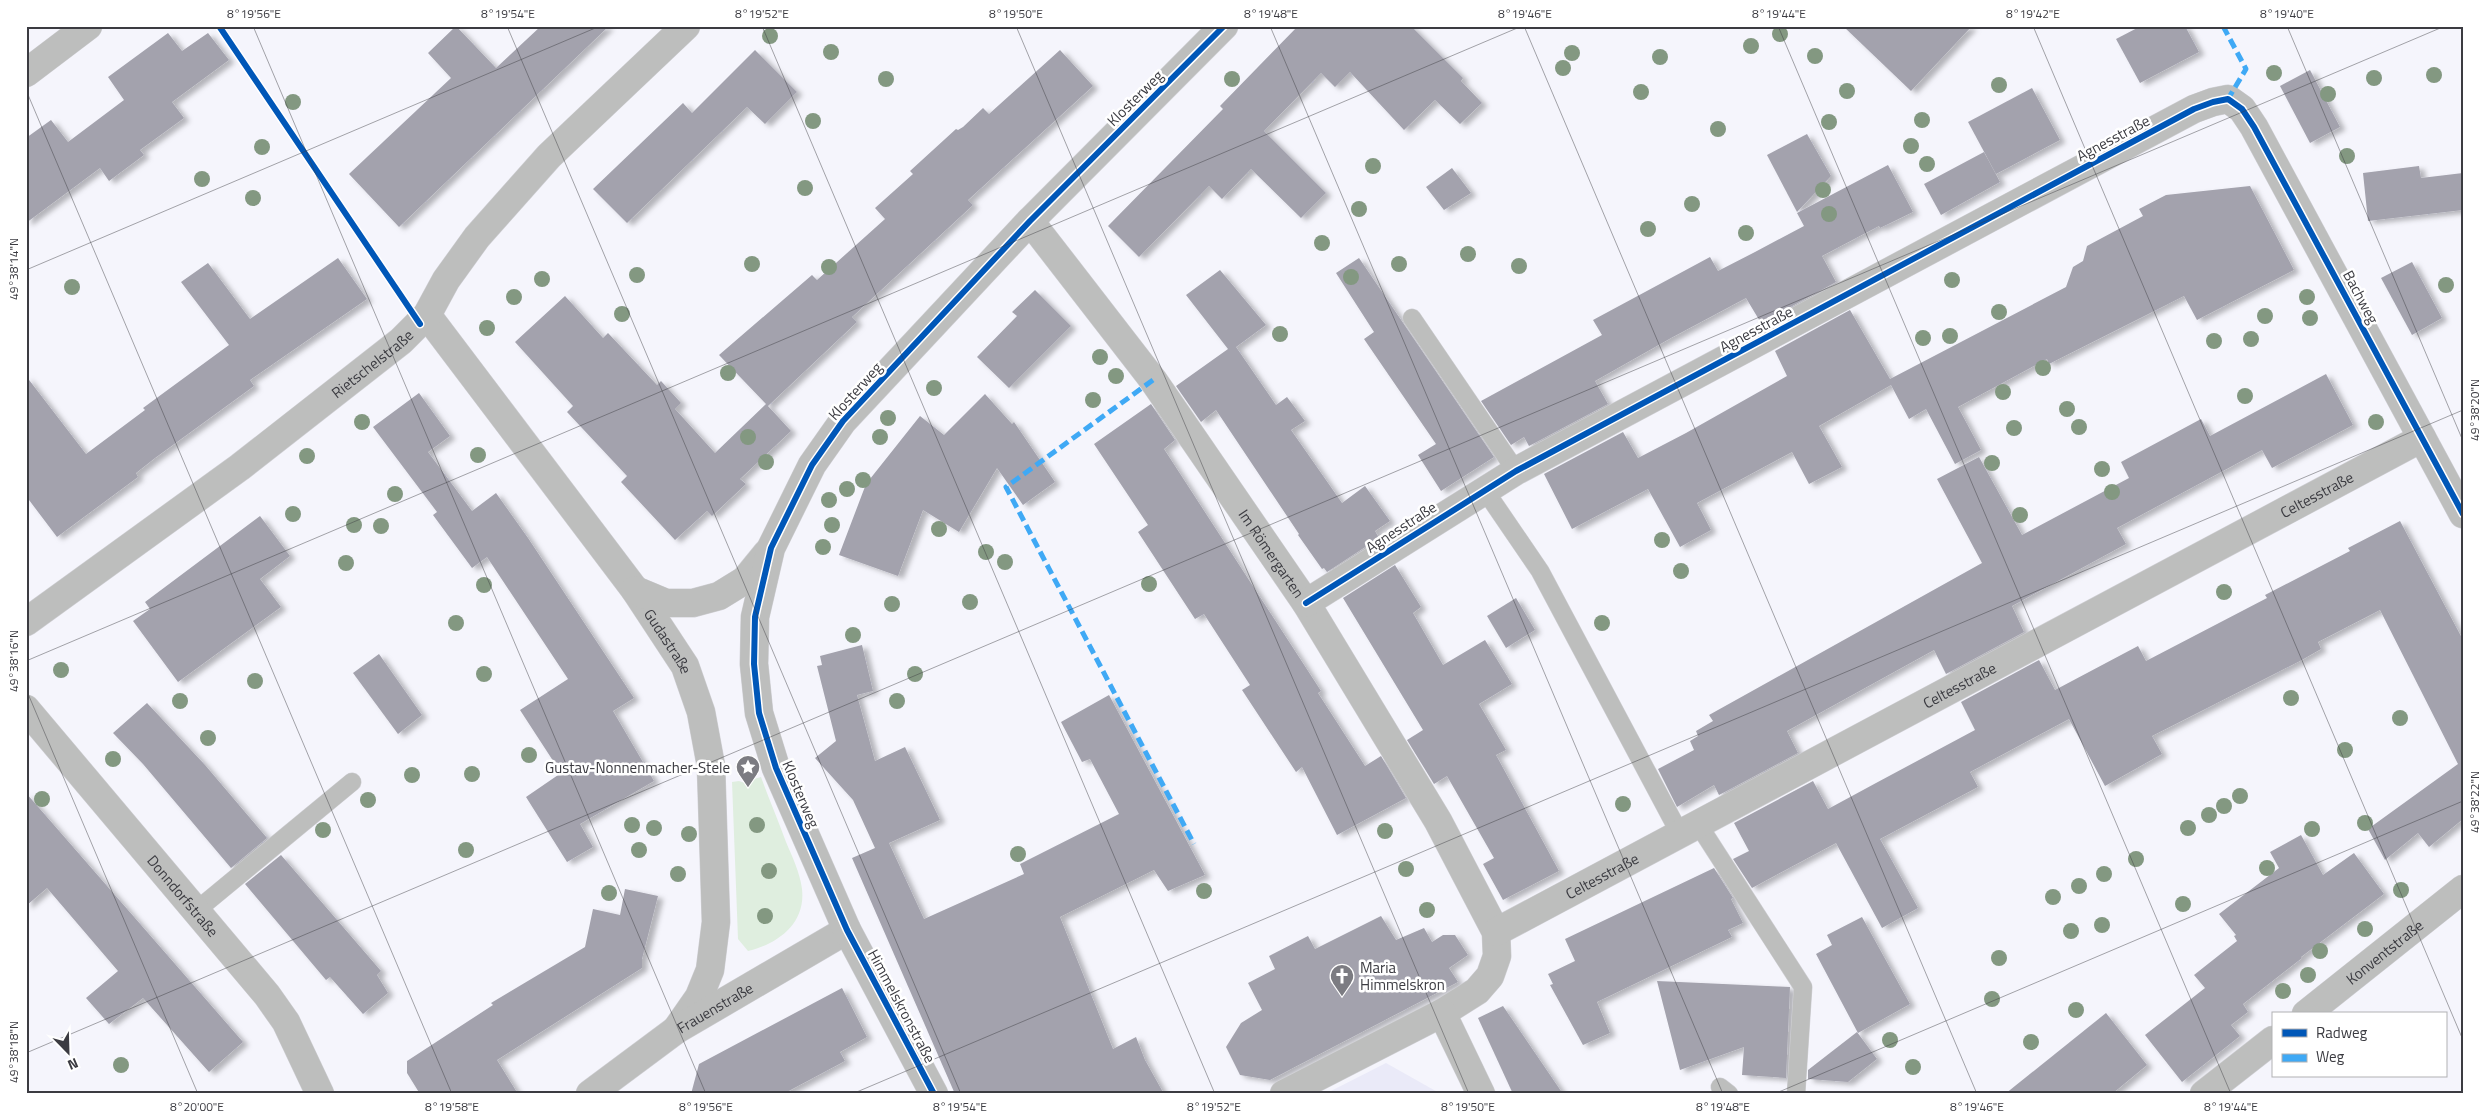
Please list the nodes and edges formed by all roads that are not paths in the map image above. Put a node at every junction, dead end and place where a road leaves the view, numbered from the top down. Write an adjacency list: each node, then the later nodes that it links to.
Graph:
1 (88, 26): 4 (street)
2 (686, 26): 7 (street, Rietschelstraße)
3 (1224, 26): 6 (street, Klosterweg)
4 (26, 73)
5 (2228, 99): 9 (street, Bachweg); 10 (street, Agnesstraße)
6 (1030, 220): 13 (street, Klosterweg); 15 (street, Im Römergarten)
7 (427, 315): 14 (street, Gudastraße); 16 (street, Rietschelstraße)
8 (1412, 318): 10 (lane)
9 (2422, 438): 12 (street, Bachweg); 19 (street, Celtesstraße)
10 (1516, 471): 11 (street, Agnesstraße)
11 (1484, 489): 15 (street, Agnesstraße); 19 (lane)
12 (2463, 514)
13 (771, 548): 14 (street, Klosterweg); 22 (street, Klosterweg)
14 (635, 590): 26 (street, Gudastraße)
15 (1306, 603): 23 (street, Im Römergarten)
16 (30, 612)
17 (26, 708): 21 (street, Donndorfstraße)
18 (352, 782): 21 (lane)
19 (1689, 829): 23 (street, Celtesstraße); 34 (lane)
20 (2463, 889): 24 (street, Konventstraße)
21 (197, 910): 29 (street, Donndorfstraße)
22 (847, 930): 26 (street, Frauenstraße); 31 (street, Himmelskronstraße)
23 (1496, 932): 25 (street)
24 (2309, 1012)
25 (1442, 1013): 32 (street); 33 (street)
26 (676, 1030): 30 (street, Frauenstraße)
27 (2272, 1041): 28 (street)
28 (2215, 1090)
29 (320, 1094)
30 (590, 1094)
31 (934, 1094)
32 (1284, 1094)
33 (1481, 1094)
34 (1796, 1094)

